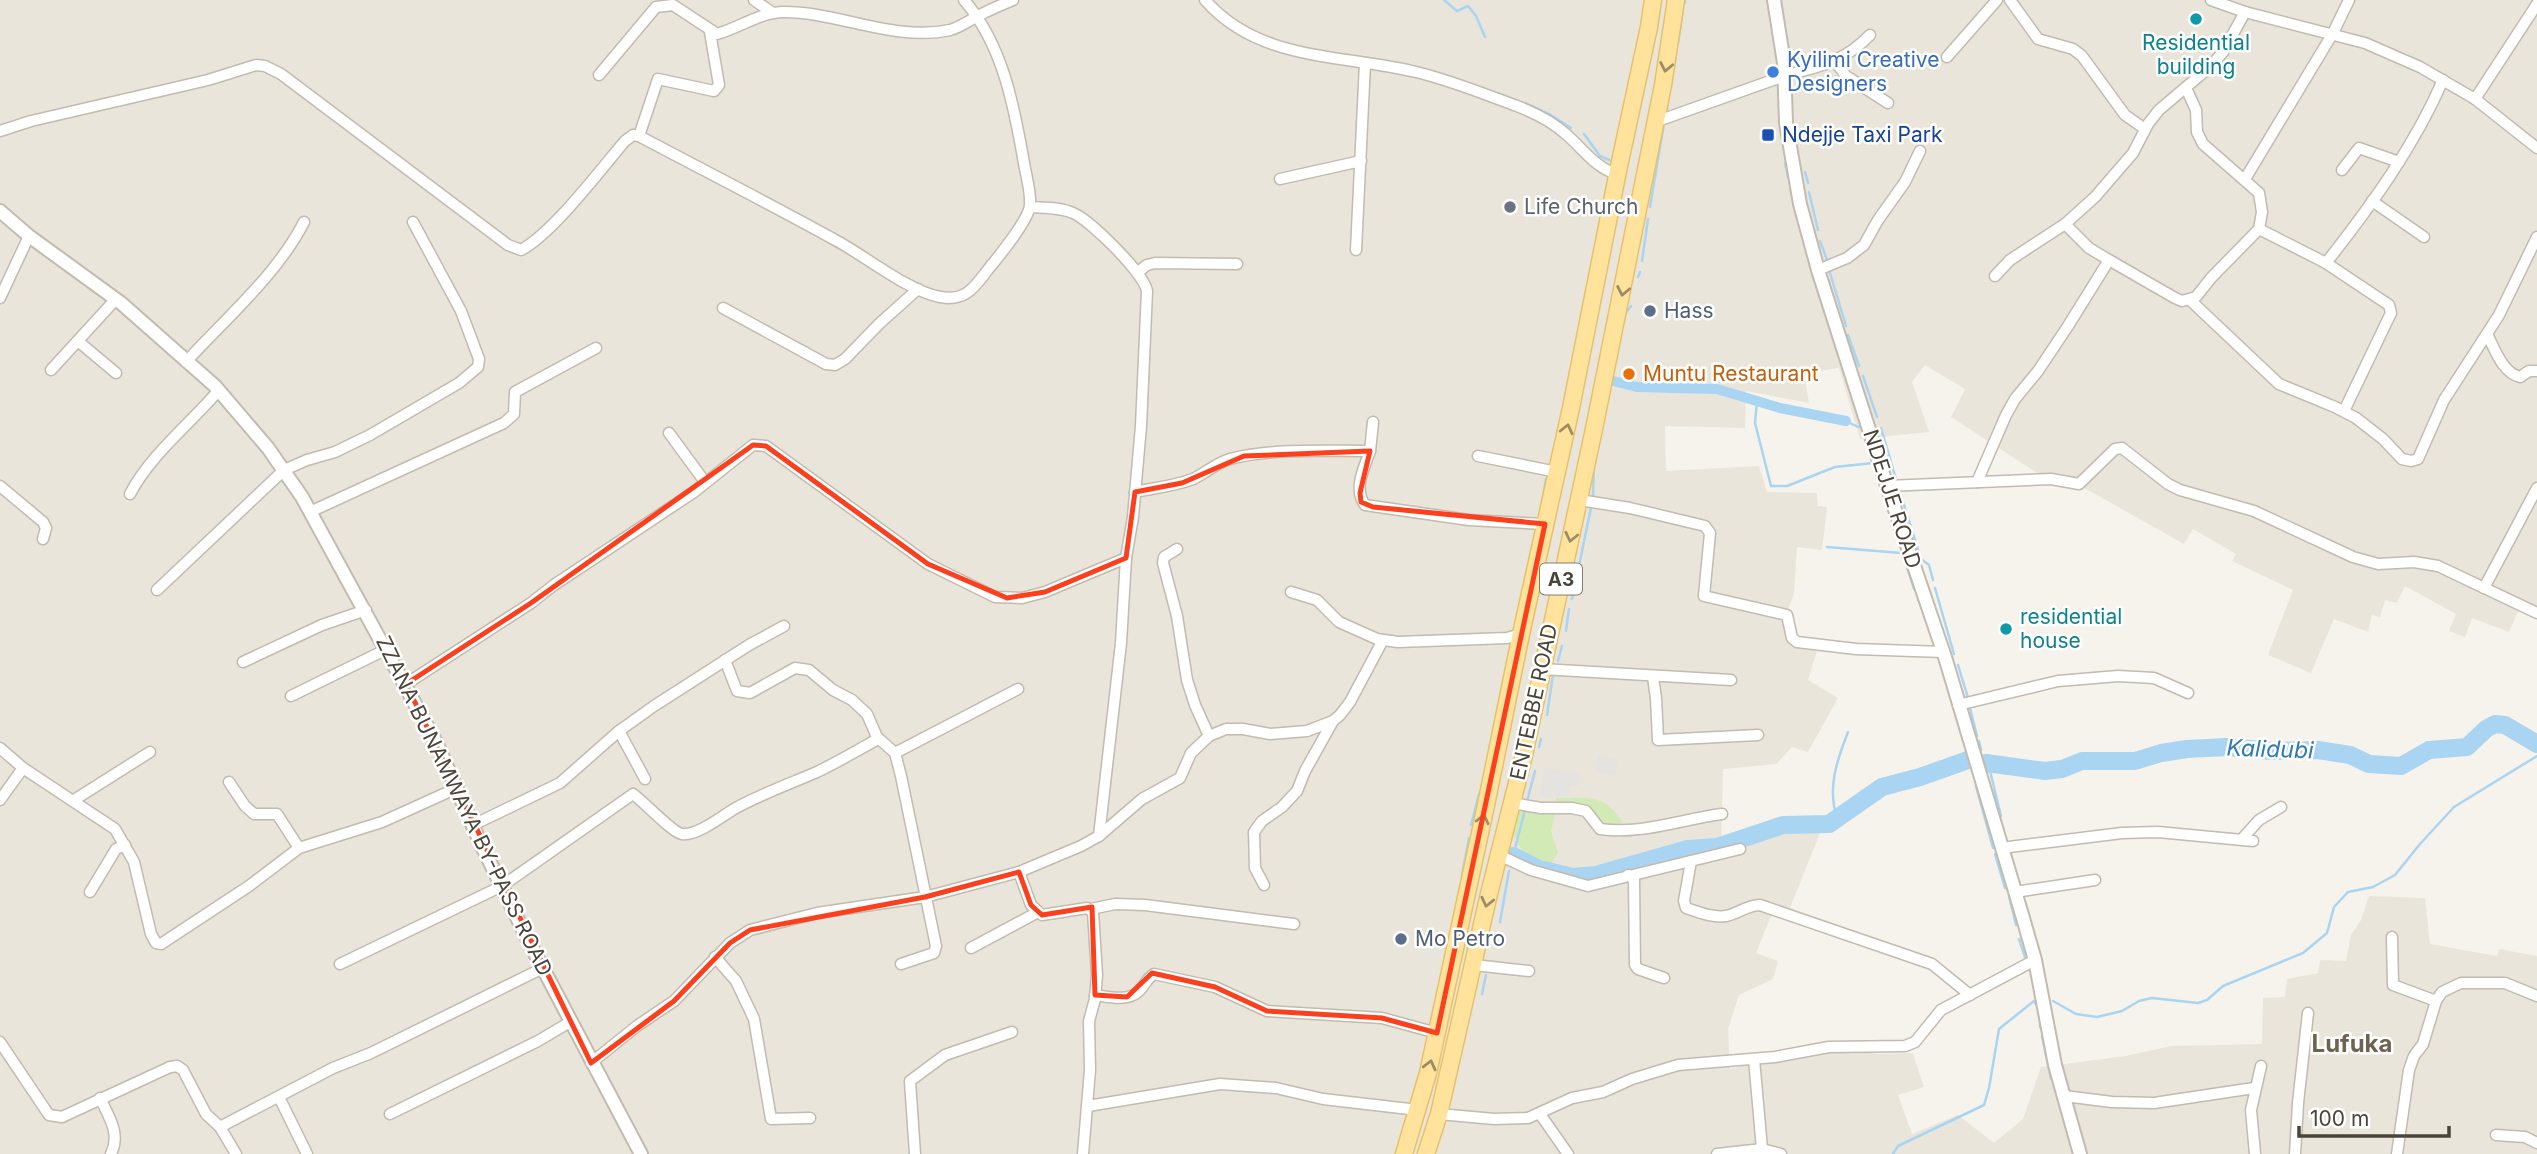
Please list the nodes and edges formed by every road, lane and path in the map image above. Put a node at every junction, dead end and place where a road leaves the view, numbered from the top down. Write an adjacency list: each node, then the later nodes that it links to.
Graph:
1 (754, 0): 14 (street)
2 (964, 0): 15 (street)
3 (1013, 0): 15 (street)
4 (1205, 0): 21 (street)
5 (1653, 0): 37 (main road, ENTEBBE ROAD / A3)
6 (1676, 0): 28 (main road, ENTEBBE ROAD / A3, one-way to 28)
7 (1774, 0): 23 (street, NDEJJE ROAD)
8 (1997, 0): 19 (street)
9 (2010, 0): 29 (street)
10 (2211, 0): 13 (street)
11 (2349, 0): 17 (street)
12 (2537, 4): 26 (street)
13 (2245, 12): 17 (street); 25 (street)
14 (773, 13): 15 (street); 16 (street)
15 (978, 16): 41 (street)
16 (710, 32): 22 (street); 31 (street)
17 (2333, 33): 24 (street); 39 (street)
18 (1870, 34): 20 (street)
19 (1947, 57)
20 (1835, 61): 23 (street); 27 (street)
21 (1365, 63): 34 (street); 37 (street)
22 (599, 75)
23 (1783, 77): 28 (street); 54 (street, NDEJJE ROAD)
24 (2443, 80): 26 (street); 35 (street)
25 (2186, 88): 29 (street); 39 (street)
26 (2475, 99): 32 (street)
27 (1888, 103)
28 (1655, 122): 84 (main road, ENTEBBE ROAD / A3, one-way to 84)
29 (2145, 129): 45 (street)
30 (0, 131): 31 (street)
31 (639, 136): 57 (street)
32 (2537, 148)
33 (1920, 151): 54 (street)
34 (1361, 161): 38 (street); 50 (street)
35 (2399, 162): 36 (street); 40 (street)
36 (2342, 170)
37 (1618, 171): 76 (main road, ENTEBBE ROAD / A3, one-way to 37)
38 (1280, 179)
39 (2245, 179): 46 (street)
40 (2372, 201): 48 (street); 53 (street)
41 (1030, 207): 55 (street); 57 (street)
42 (0, 211): 47 (street, ZZANA BUNAMWAYA BY-PASS ROAD)
43 (304, 222): 65 (street)
44 (413, 222): 75 (street)
45 (2065, 224): 51 (street); 56 (street)
46 (2259, 229): 53 (street); 60 (street)
47 (29, 236): 58 (street); 59 (street, ZZANA BUNAMWAYA BY-PASS ROAD)
48 (2424, 237)
49 (2537, 237): 62 (street)
50 (1356, 250)
51 (2109, 260): 60 (street); 78 (street)
52 (1237, 264): 55 (street)
53 (2326, 264): 70 (street)
54 (1818, 270): 80 (street, NDEJJE ROAD)
55 (1138, 272): 82 (street)
56 (1995, 276)
57 (918, 289): 61 (street)
58 (0, 298)
59 (116, 299): 63 (street); 65 (street, ZZANA BUNAMWAYA BY-PASS ROAD)
60 (2190, 300): 70 (street)
61 (723, 308)
62 (2487, 336): 67 (street); 70 (street)
63 (79, 342): 66 (street); 68 (street)
64 (596, 348): 85 (street)
65 (186, 362): 69 (street, ZZANA BUNAMWAYA BY-PASS ROAD)
66 (51, 370)
67 (2537, 371)
68 (116, 373)
69 (219, 390): 75 (street, ZZANA BUNAMWAYA BY-PASS ROAD); 83 (street)
70 (2344, 411)
71 (1373, 422): 73 (street)
72 (670, 433): 77 (street)
73 (1370, 451): 82 (street); 86 (street)
74 (1478, 456): 76 (street)
75 (284, 470): 85 (street, ZZANA BUNAMWAYA BY-PASS ROAD); 91 (street)
76 (1557, 472): 86 (main road, ENTEBBE ROAD / A3)
77 (705, 482): 89 (street); 105 (street)
78 (1977, 482): 80 (street); 90 (street)
79 (0, 486): 87 (street)
80 (1887, 486): 99 (street, NDEJJE ROAD)
81 (2537, 488): 90 (street)
82 (1135, 492): 89 (street)
83 (130, 494)
84 (1579, 500): 99 (street); 102 (main road, ENTEBBE ROAD / A3, one-way to 102)
85 (312, 511): 93 (street, ZZANA BUNAMWAYA BY-PASS ROAD)
86 (1545, 524): 96 (main road, ENTEBBE ROAD / A3)
87 (43, 539)
88 (1177, 549): 115 (street)
89 (1126, 558): 130 (street)
90 (2484, 588): 94 (street)
91 (157, 590)
92 (1291, 592): 97 (street)
93 (366, 610): 98 (street, ZZANA BUNAMWAYA BY-PASS ROAD); 101 (street)
94 (2537, 613)
95 (784, 626): 100 (street)
96 (1521, 634): 97 (street); 109 (main road, ENTEBBE ROAD / A3)
97 (1383, 640): 112 (street)
98 (387, 649): 105 (street, ZZANA BUNAMWAYA BY-PASS ROAD); 108 (street)
99 (1943, 652): 110 (street, NDEJJE ROAD)
100 (725, 660): 113 (street); 116 (street)
101 (243, 662)
102 (1542, 669): 103 (street); 111 (main road, ENTEBBE ROAD / A3)
103 (1653, 677): 104 (street); 114 (street)
104 (1731, 680)
105 (406, 684): 123 (street, ZZANA BUNAMWAYA BY-PASS ROAD)
106 (1018, 690): 119 (street)
107 (2188, 693): 110 (street)
108 (291, 696)
109 (1508, 700): 111 (main road); 165 (main road, ENTEBBE ROAD / A3, one-way to 109)
110 (1958, 705): 133 (street, NDEJJE ROAD)
111 (1534, 709): 126 (main road, ENTEBBE ROAD / A3)
112 (1332, 721): 115 (street); 140 (street)
113 (619, 731): 121 (street); 129 (street)
114 (1758, 735)
115 (1209, 736): 130 (street)
116 (878, 739): 119 (street); 141 (street)
117 (0, 748): 120 (street)
118 (150, 751): 125 (street)
119 (895, 753): 144 (street)
120 (23, 768): 124 (street); 125 (street)
121 (645, 779)
122 (229, 782): 132 (street)
123 (457, 788): 129 (street, ZZANA BUNAMWAYA BY-PASS ROAD); 132 (street)
124 (0, 800)
125 (75, 800): 131 (street)
126 (1512, 803): 128 (street); 135 (main road, ENTEBBE ROAD / A3)
127 (2281, 807): 133 (street)
128 (1723, 814)
129 (473, 825): 141 (street, ZZANA BUNAMWAYA BY-PASS ROAD)
130 (1098, 836): 137 (street)
131 (125, 845): 132 (street); 142 (street)
132 (299, 848)
133 (2001, 848): 143 (street, NDEJJE ROAD)
134 (1740, 849): 136 (street)
135 (1499, 855): 138 (street); 154 (main road, ENTEBBE ROAD / A3, one-way to 154)
136 (1691, 861): 138 (street); 159 (street)
137 (1018, 872): 144 (street); 146 (street)
138 (1628, 875): 157 (street)
139 (2095, 880): 143 (street)
140 (1264, 885)
141 (502, 886): 152 (street); 155 (street, ZZANA BUNAMWAYA BY-PASS ROAD)
142 (90, 892)
143 (2015, 892): 151 (street, NDEJJE ROAD)
144 (925, 897): 150 (street); 153 (street)
145 (1091, 909): 146 (street); 147 (street); 158 (street)
146 (1038, 912): 149 (street)
147 (1294, 924)
148 (2392, 937): 161 (street)
149 (971, 948)
150 (715, 957): 168 (street); 179 (street)
151 (2035, 960): 159 (street); 171 (street, NDEJJE ROAD)
152 (340, 964)
153 (901, 964)
154 (1474, 965): 156 (street); 177 (main road, ENTEBBE ROAD / A3)
155 (543, 968): 163 (street, ZZANA BUNAMWAYA BY-PASS ROAD); 172 (street)
156 (1529, 971)
157 (1664, 978)
158 (1095, 995): 165 (street); 174 (street)
159 (1970, 995): 167 (street)
160 (2537, 996): 161 (street)
161 (2436, 1001): 198 (street)
162 (2308, 1013): 197 (street)
163 (570, 1022): 168 (street, ZZANA BUNAMWAYA BY-PASS ROAD); 176 (street)
164 (1012, 1032): 188 (street)
165 (1437, 1033): 175 (main road, ENTEBBE ROAD / A3, one-way to 165)
166 (0, 1042): 173 (street)
167 (1754, 1059): 178 (street); 183 (street)
168 (591, 1063): 187 (street, ZZANA BUNAMWAYA BY-PASS ROAD)
169 (2261, 1066): 170 (street)
170 (2254, 1088): 171 (street); 196 (street)
171 (2064, 1096): 195 (street)
172 (279, 1097): 180 (street); 186 (street)
173 (100, 1098): 180 (street); 184 (street)
174 (1087, 1105): 175 (street); 189 (street)
175 (1418, 1110): 190 (main road, ENTEBBE ROAD / A3)
176 (390, 1114)
177 (1439, 1114): 178 (street); 191 (main road, ENTEBBE ROAD / A3)
178 (1540, 1114): 192 (street)
179 (810, 1118)
180 (220, 1127): 185 (street)
181 (2496, 1135): 182 (street)
182 (2537, 1143)
183 (1762, 1149): 193 (street); 194 (street)
184 (111, 1154)
185 (236, 1154)
186 (307, 1154)
187 (641, 1154)
188 (915, 1154)
189 (1083, 1154)
190 (1404, 1154)
191 (1426, 1154)
192 (1567, 1154)
193 (1717, 1154)
194 (1781, 1154)
195 (2080, 1154)
196 (2255, 1154)
197 (2295, 1154)
198 (2397, 1154)

